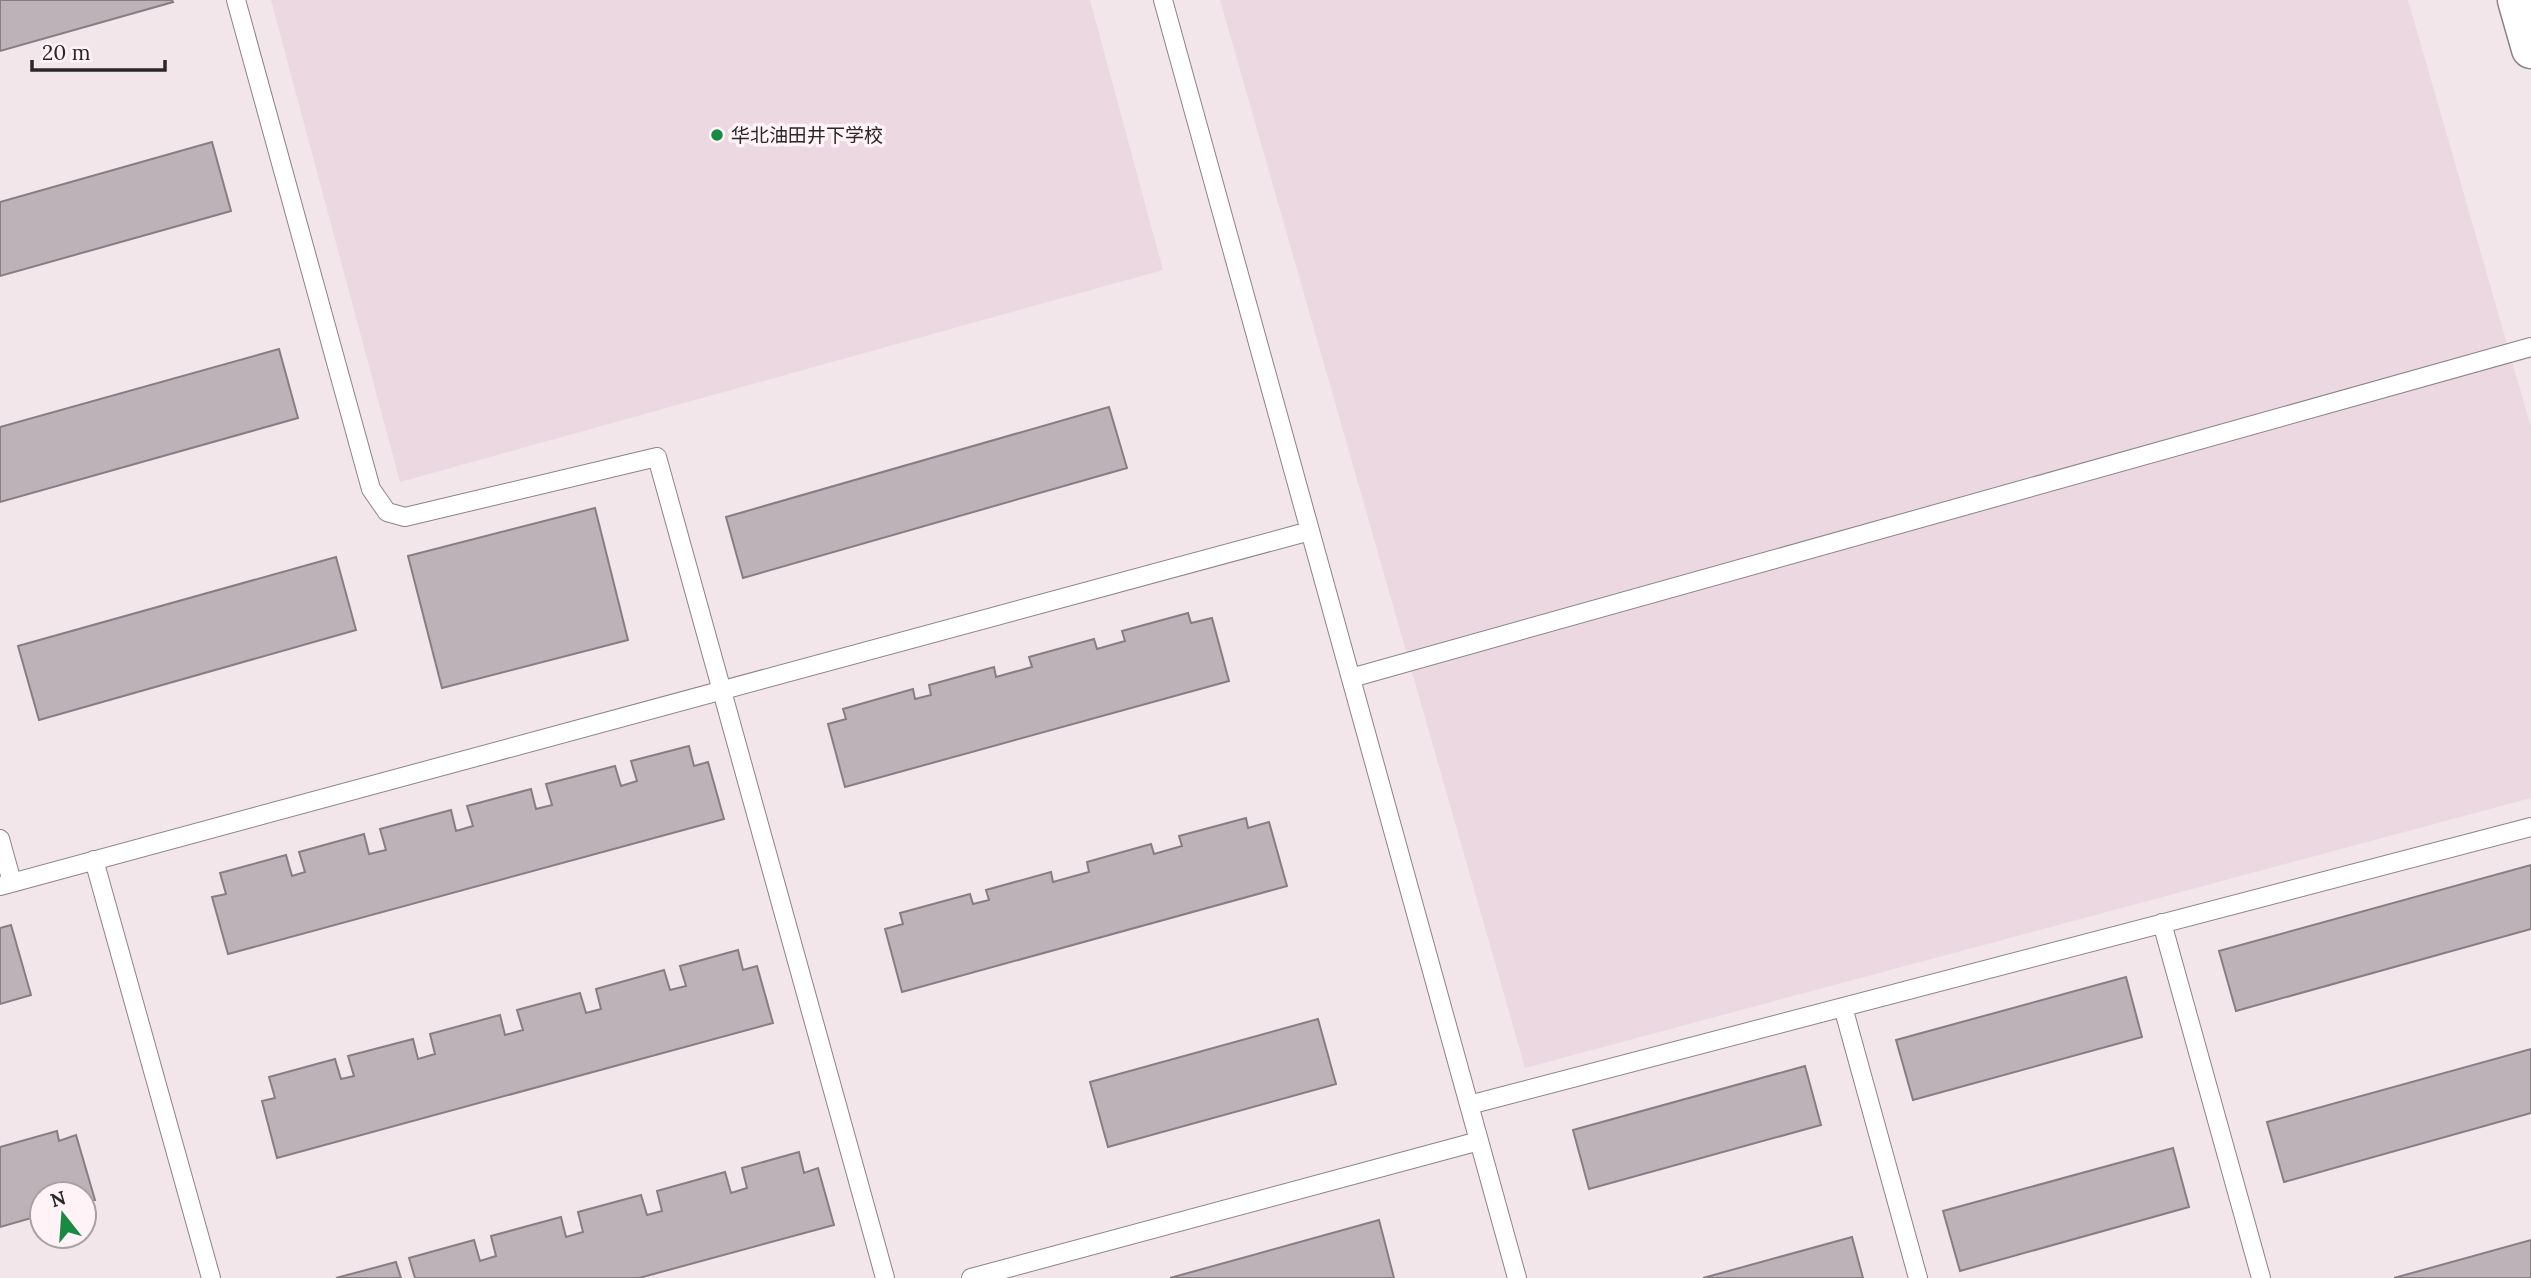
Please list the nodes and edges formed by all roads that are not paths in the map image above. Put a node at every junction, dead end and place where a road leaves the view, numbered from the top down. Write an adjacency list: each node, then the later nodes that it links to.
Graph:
1 (236, 0): 8 (lane)
2 (1163, 0): 6 (lane)
3 (2517, 0): 4 (main road)
4 (2531, 49)
5 (2531, 347): 7 (lane)
6 (1310, 531): 7 (lane); 8 (lane)
7 (1351, 678): 15 (lane)
8 (721, 690): 11 (lane); 18 (lane)
9 (2531, 827): 13 (lane)
10 (0, 839): 12 (lane)
11 (94, 860): 12 (lane); 17 (lane)
12 (6, 884)
13 (2162, 923): 14 (lane); 22 (lane)
14 (1843, 1007): 15 (lane); 21 (lane)
15 (1469, 1105): 16 (lane)
16 (1479, 1141): 19 (lane); 20 (lane)
17 (211, 1278)
18 (885, 1278)
19 (971, 1278)
20 (1517, 1278)
21 (1917, 1278)
22 (2261, 1278)

